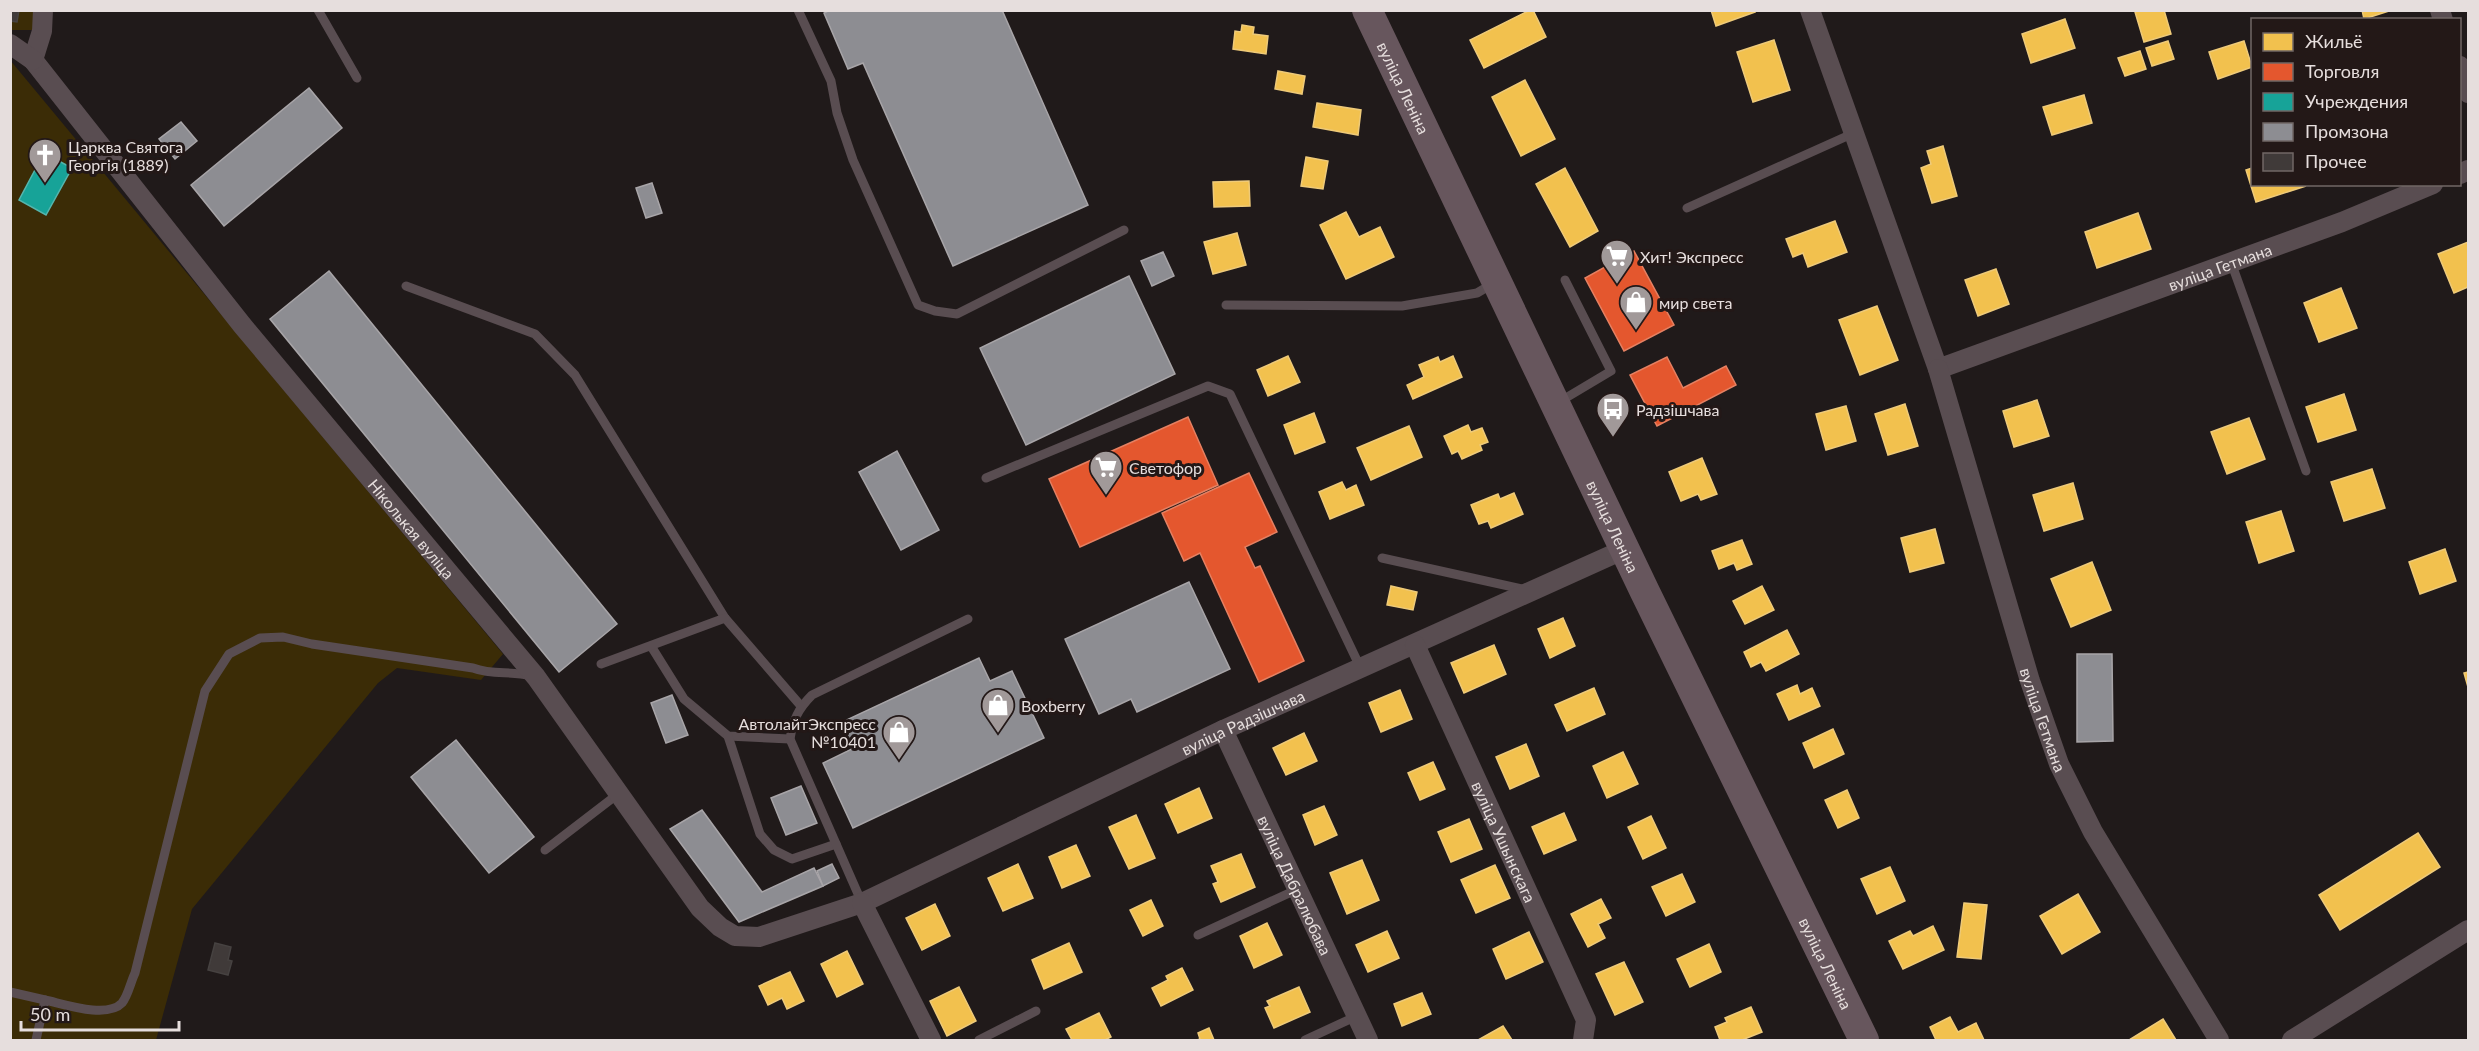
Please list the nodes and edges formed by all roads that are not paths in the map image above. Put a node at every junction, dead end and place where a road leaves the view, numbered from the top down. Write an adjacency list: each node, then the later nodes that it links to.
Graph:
1 (43, 10): 7 (street)
2 (318, 10): 9 (lane)
3 (798, 10): 14 (lane)
4 (1367, 10): 17 (main road, вуліца Леніна)
5 (1810, 10): 11 (street, вуліца Гетмана)
6 (10, 44): 7 (street, Ніколькая вуліца)
7 (33, 60): 33 (street, Ніколькая вуліца)
8 (2461, 69): 10 (street)
9 (357, 78)
10 (2469, 93)
11 (1854, 133): 13 (lane); 20 (street, вуліца Гетмана)
12 (2428, 186): 15 (street, вуліца Гетмана)
13 (1687, 208)
14 (1124, 230)
15 (2231, 262): 20 (street, вуліца Гетмана); 22 (lane)
16 (1565, 280): 21 (lane)
17 (1496, 282): 19 (lane); 21 (main road, вуліца Леніна)
18 (406, 286): 27 (lane)
19 (1226, 305)
20 (1938, 369): 56 (street, вуліца Гетмана)
21 (1554, 405): 24 (main road, вуліца Леніна)
22 (2306, 471)
23 (986, 478): 32 (lane)
24 (1625, 549): 26 (street, вуліца Радзішчава); 55 (main road, вуліца Леніна)
25 (1382, 558): 26 (lane)
26 (1533, 591): 29 (street, вуліца Радзішчава)
27 (725, 618): 30 (lane); 34 (lane)
28 (968, 619): 34 (lane)
29 (1415, 645): 32 (street, вуліца Радзішчава); 54 (street, вуліца Ушынскага)
30 (651, 646): 31 (lane); 36 (lane)
31 (601, 664)
32 (1361, 669): 35 (street, вуліца Радзішчава)
33 (536, 677): 38 (street, Ніколькая вуліца); 46 (lane)
34 (801, 706): 37 (lane)
35 (1223, 730): 41 (street, вуліца Дабралюбава); 42 (street, вуліца Радзішчава)
36 (728, 736): 37 (lane); 39 (lane)
37 (790, 739): 39 (lane)
38 (618, 794): 40 (lane); 42 (street, Ніколькая вуліца)
39 (837, 844): 42 (lane)
40 (545, 849)
41 (1298, 889): 44 (lane); 48 (street, вуліца Дабралюбава)
42 (862, 903): 50 (street)
43 (2469, 930): 57 (street)
44 (1198, 935)
45 (10, 992): 46 (lane)
46 (45, 1000): 49 (lane)
47 (1036, 1011): 51 (lane)
48 (1357, 1016): 52 (lane); 53 (street, вуліца Дабралюбава)
49 (36, 1041)
50 (931, 1041)
51 (979, 1041)
52 (1305, 1041)
53 (1368, 1041)
54 (1583, 1041)
55 (1864, 1041)
56 (2219, 1041)
57 (2292, 1041)

